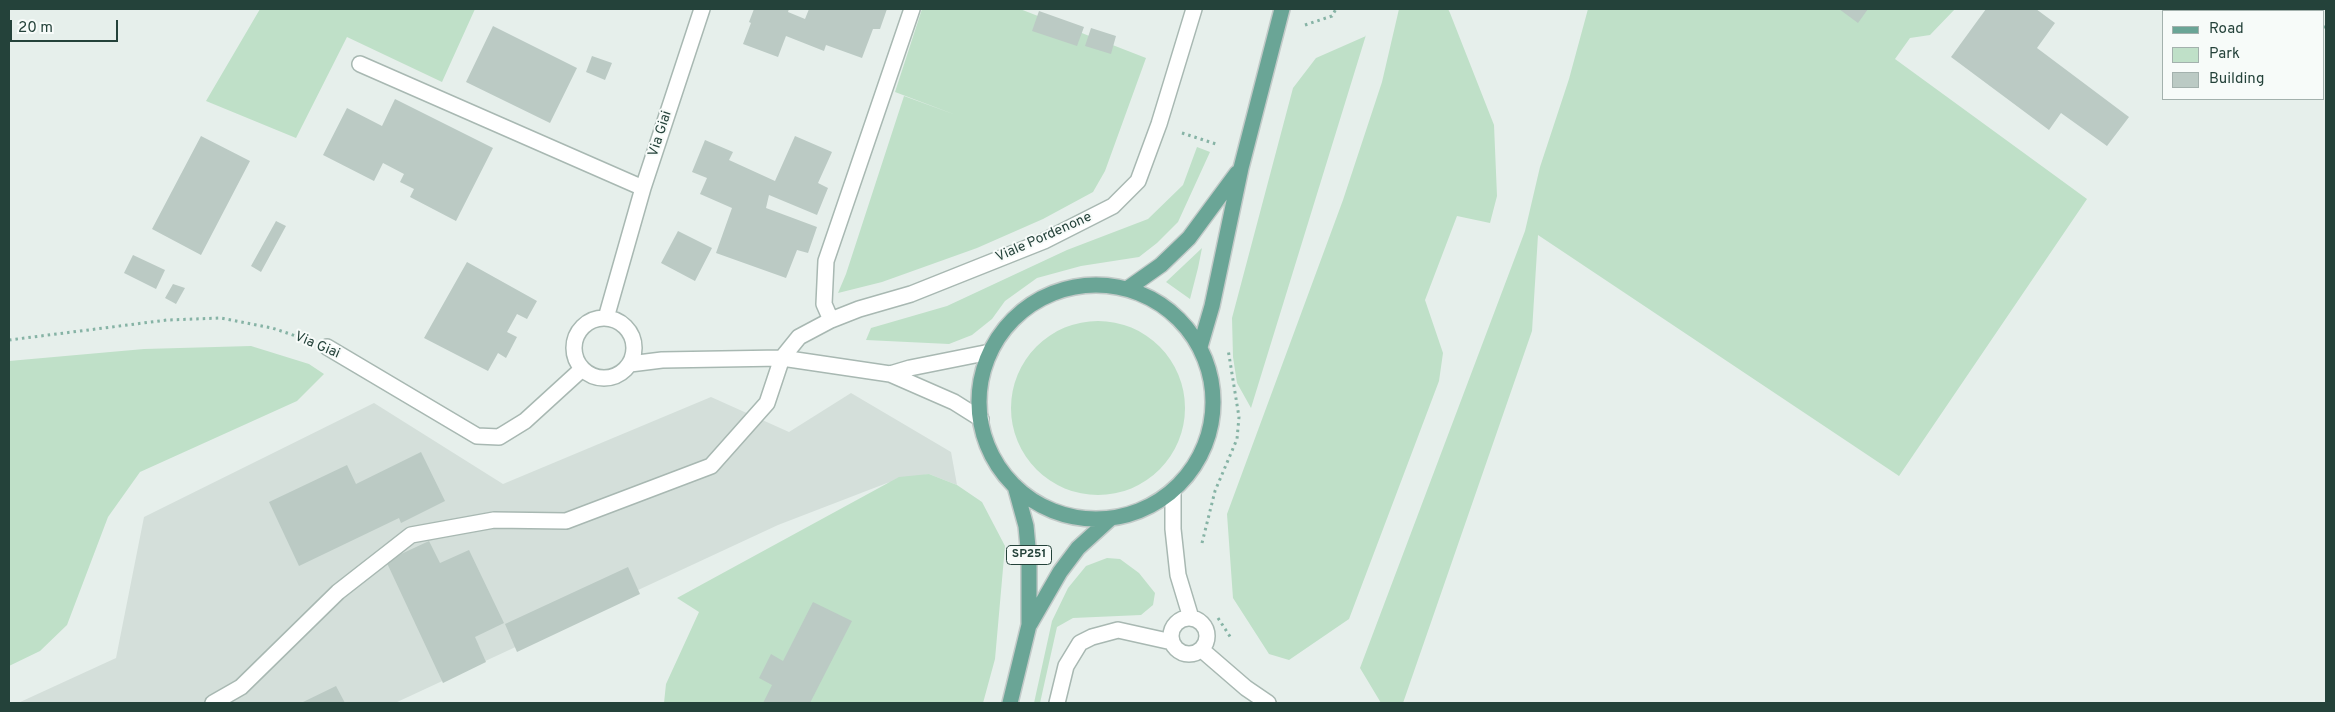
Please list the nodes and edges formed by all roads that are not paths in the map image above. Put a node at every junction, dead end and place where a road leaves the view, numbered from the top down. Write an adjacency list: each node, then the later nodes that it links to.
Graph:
1 (702, 9): 7 (street, Via Giai)
2 (912, 9): 10 (street)
3 (1194, 9): 10 (street, Viale Pordenone)
4 (1282, 9): 6 (main road)
5 (360, 64): 7 (street)
6 (1243, 161): 8 (main road); 12 (main road)
7 (643, 188): 9 (street, Via Giai)
8 (1127, 289): 12 (main road); 13 (main road)
9 (606, 318): 15 (street); 16 (street)
10 (831, 320): 14 (street, Viale Pordenone)
11 (326, 347): 16 (street, Via Giai)
12 (1200, 348): 20 (main road)
13 (990, 352): 17 (street); 18 (main road)
14 (782, 358): 15 (street); 17 (street); 26 (street)
15 (630, 364): 16 (street)
16 (582, 368)
17 (890, 374): 18 (street)
18 (981, 419): 19 (main road)
19 (1015, 486): 21 (main road); 23 (main road, SP251)
20 (1173, 491): 21 (main road); 22 (street)
21 (1111, 518): 23 (main road, SP251)
22 (1191, 618): 24 (street); 25 (street)
23 (1029, 625): 27 (main road, SP251)
24 (1172, 642): 25 (street); 28 (street)
25 (1202, 650): 29 (street)
26 (213, 703)
27 (1010, 703)
28 (1057, 703)
29 (1268, 703)

